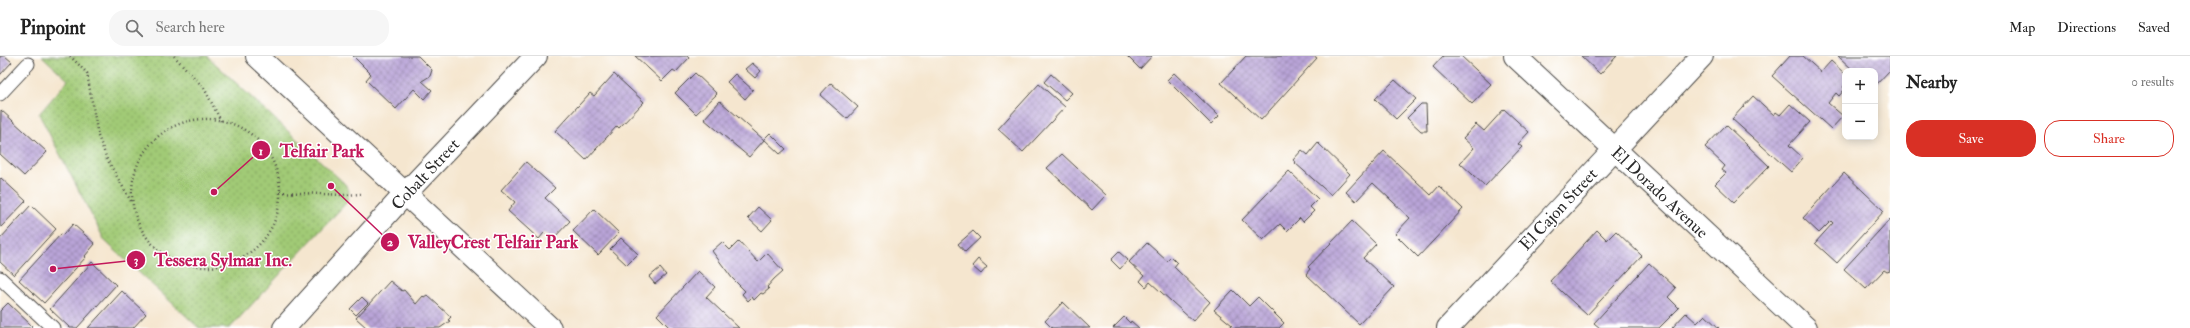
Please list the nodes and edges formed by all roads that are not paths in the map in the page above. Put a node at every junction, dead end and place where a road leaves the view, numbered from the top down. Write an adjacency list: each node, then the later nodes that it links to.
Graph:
1 (257, 56): 8 (street)
2 (536, 56): 8 (street, Cobalt Street)
3 (1515, 56): 7 (street, El Dorado Avenue)
4 (1702, 56): 7 (street, El Cajon Street)
5 (28, 64): 6 (lane)
6 (0, 94)
7 (1614, 149): 13 (street, El Cajon Street); 14 (street, El Dorado Avenue)
8 (405, 194): 11 (street, Cobalt Street); 12 (street)
9 (0, 278): 10 (lane)
10 (53, 328)
11 (284, 328)
12 (550, 328)
13 (1448, 328)
14 (1806, 328)

